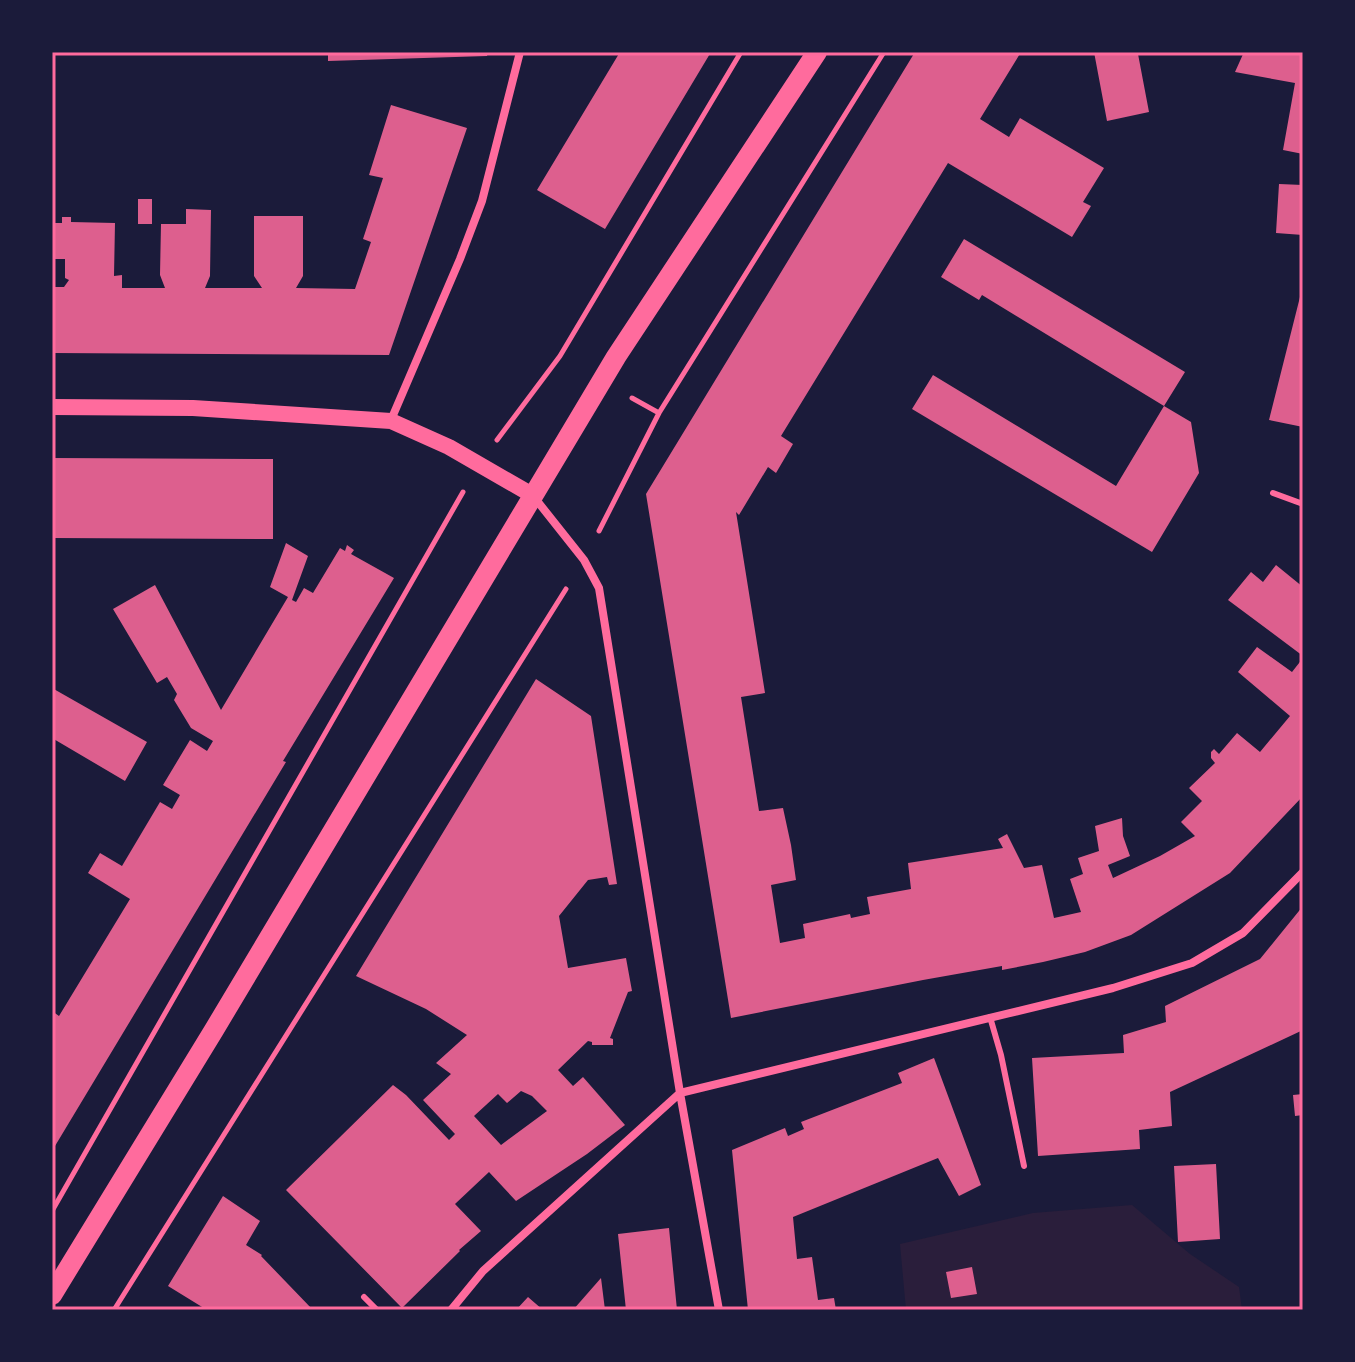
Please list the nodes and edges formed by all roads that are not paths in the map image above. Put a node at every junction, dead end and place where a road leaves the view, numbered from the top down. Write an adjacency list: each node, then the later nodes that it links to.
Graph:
1 (520, 52): 4 (street)
2 (817, 52): 6 (main road)
3 (52, 407): 4 (main road)
4 (391, 421): 6 (main road)
5 (1273, 493): 7 (lane)
6 (534, 496): 10 (street); 12 (main road)
7 (1303, 504)
8 (1303, 872): 9 (street)
9 (990, 1017): 10 (street); 11 (lane)
10 (680, 1093): 15 (street); 16 (street)
11 (1024, 1166)
12 (52, 1295)
13 (364, 1297): 14 (lane)
14 (377, 1310)
15 (451, 1310)
16 (719, 1310)

